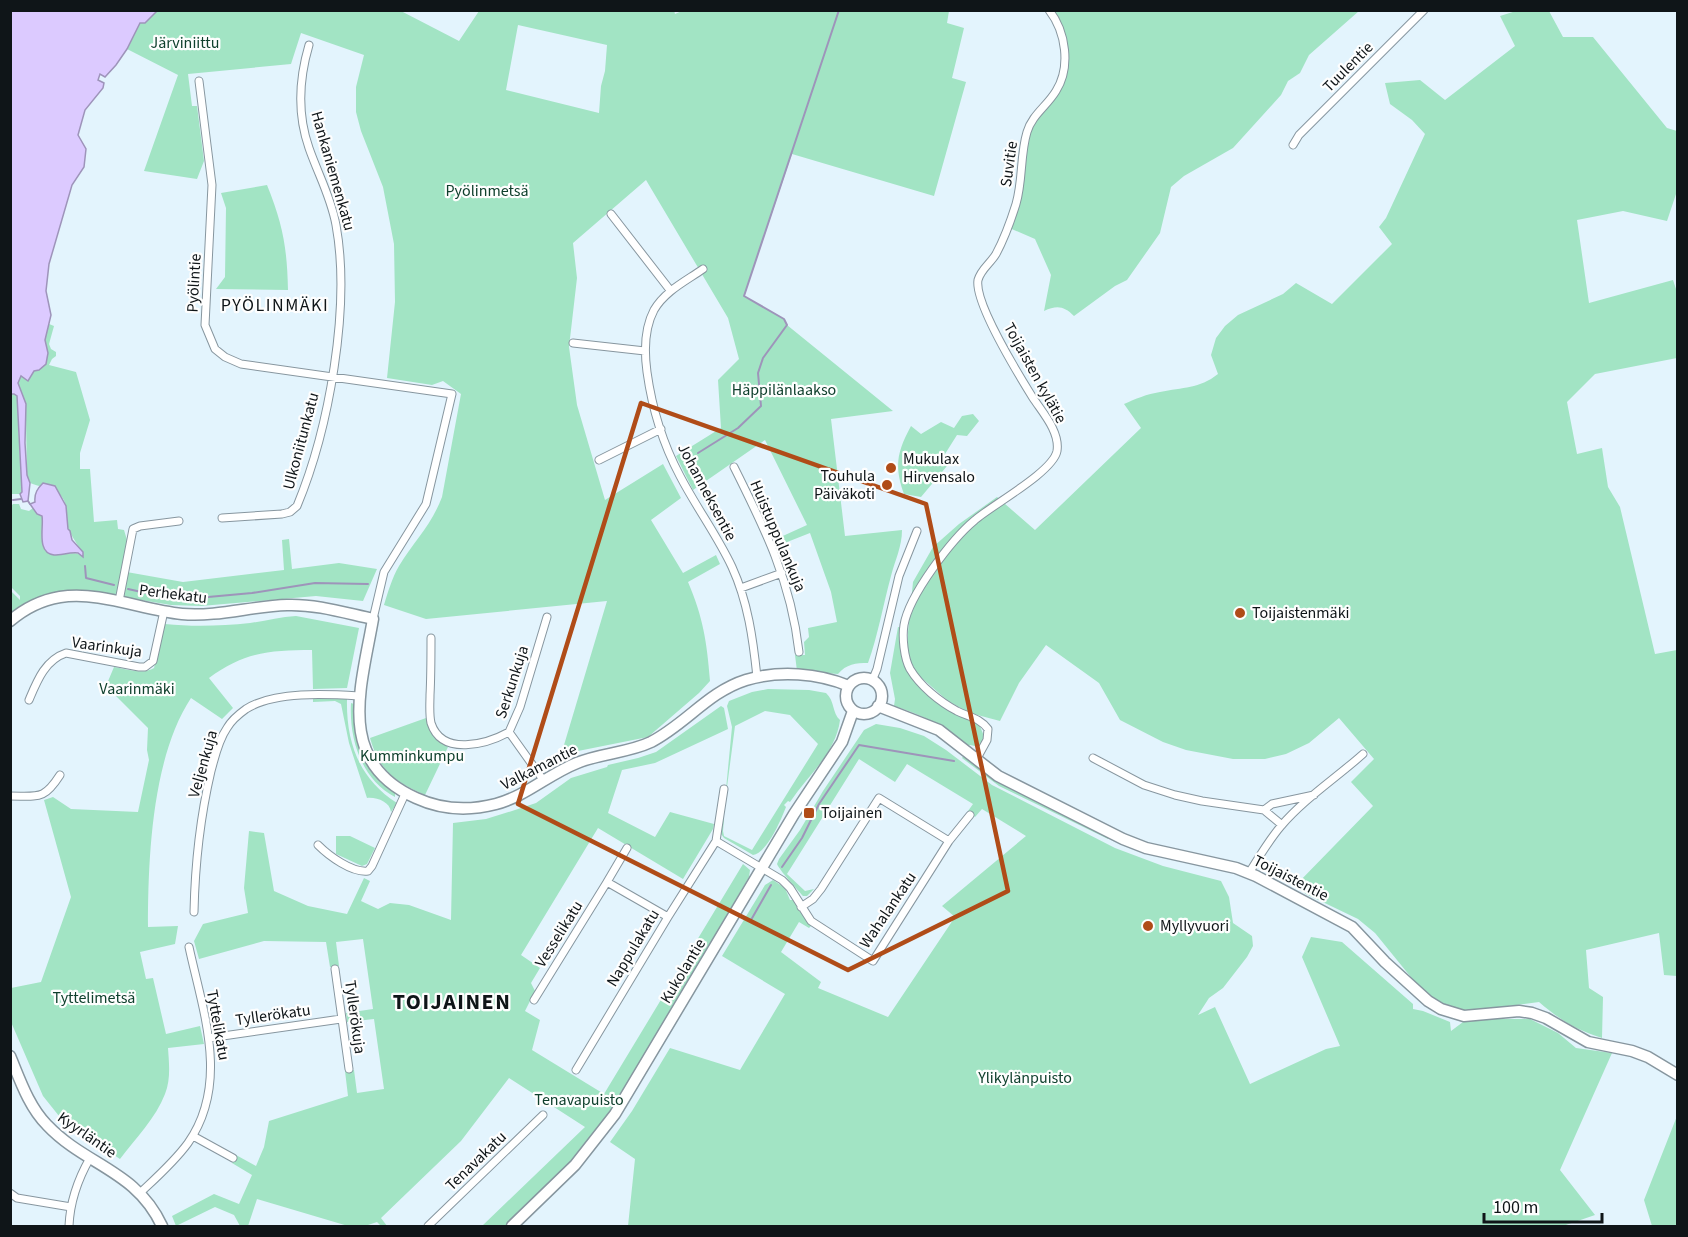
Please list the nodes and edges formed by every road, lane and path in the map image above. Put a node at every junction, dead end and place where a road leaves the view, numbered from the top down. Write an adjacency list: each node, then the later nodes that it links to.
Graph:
1 (1048, 10): 7 (street, Suvitie)
2 (1424, 10): 5 (street, Tuulentie)
3 (309, 45): 12 (street, Hankaniemenkatu)
4 (199, 81): 12 (street, Pyölintie)
5 (1293, 145)
6 (611, 214): 9 (street)
7 (1007, 227): 39 (street, Toijaisten kylätie)
8 (703, 270): 9 (street, Johanneksentie)
9 (670, 290): 11 (street, Johanneksentie)
10 (573, 343): 11 (street)
11 (645, 351): 14 (street, Johanneksentie)
12 (332, 377): 13 (street, Pyölintie); 17 (street, Ulkoniitunkatu)
13 (452, 394): 25 (street, Valkamantie)
14 (661, 429): 15 (street); 21 (street, Johanneksentie)
15 (599, 460)
16 (734, 467): 20 (street, Huistuppulankuja)
17 (222, 518)
18 (179, 521): 22 (street)
19 (917, 531): 30 (street)
20 (782, 573): 21 (street); 28 (street, Huistuppulankuja)
21 (741, 588): 29 (street, Johanneksentie)
22 (118, 602): 23 (street, Perhekatu); 26 (street, Perhekatu)
23 (164, 611): 25 (street, Perhekatu); 33 (street, Vaarinkuja)
24 (547, 617): 36 (street, Serkunkuja)
25 (373, 620): 32 (street, Valkamantie)
26 (10, 621)
27 (431, 638): 36 (street)
28 (800, 652)
29 (757, 677): 31 (street, Valkamantie); 41 (street, Valkamantie)
30 (872, 681): 31 (street); 34 (street)
31 (849, 686): 35 (street)
32 (359, 696): 43 (street, Valkamantie); 57 (street, Veljenkuja)
33 (29, 700)
34 (878, 706): 35 (street); 39 (street, Toijaistentie)
35 (853, 711): 53 (street, Kukolantie)
36 (509, 732): 41 (street, Serkunkuja)
37 (1363, 754): 44 (street)
38 (1093, 758): 46 (street)
39 (976, 760): 54 (street, Toijaistentie)
40 (60, 775): 45 (street)
41 (544, 781): 43 (street, Valkamantie)
42 (724, 789): 49 (street, Nappulakatu)
43 (405, 794): 51 (street)
44 (1314, 795): 46 (street); 48 (street)
45 (10, 796)
46 (1264, 810): 48 (street)
47 (970, 815): 50 (street, Wahalankatu)
48 (1282, 825): 54 (street)
49 (716, 841): 53 (street); 58 (street, Nappulakatu)
50 (950, 841): 56 (street); 56 (street, Wahalankatu)
51 (318, 845)
52 (627, 848): 55 (street, Vesselikatu)
53 (762, 868): 56 (street, Wahalankatu); 78 (street, Kukolantie)
54 (1249, 873): 67 (street, Toijaistentie)
55 (607, 882): 58 (street); 61 (street, Vesselikatu)
56 (801, 907)
57 (194, 912)
58 (668, 917): 66 (street, Nappulakatu)
59 (189, 947): 63 (street, Tyttelikatu)
60 (335, 969): 62 (street, Tyllerökuja)
61 (534, 1000)
62 (341, 1019): 63 (street, Tyllerökatu); 65 (street, Tyllerökuja)
63 (209, 1038): 69 (street, Tyttelikatu)
64 (10, 1056): 70 (street, Kyyrläntie)
65 (349, 1069)
66 (576, 1070)
67 (1677, 1075)
68 (543, 1115): 77 (street, Tenavakatu)
69 (193, 1136): 71 (street); 72 (street, Tyttelikatu)
70 (90, 1158): 72 (street, Kyyrläntie); 74 (street)
71 (233, 1158)
72 (141, 1192): 76 (street, Kyyrläntie)
73 (10, 1193): 74 (street)
74 (71, 1207): 75 (street)
75 (69, 1227)
76 (162, 1227)
77 (428, 1227)
78 (512, 1227)

